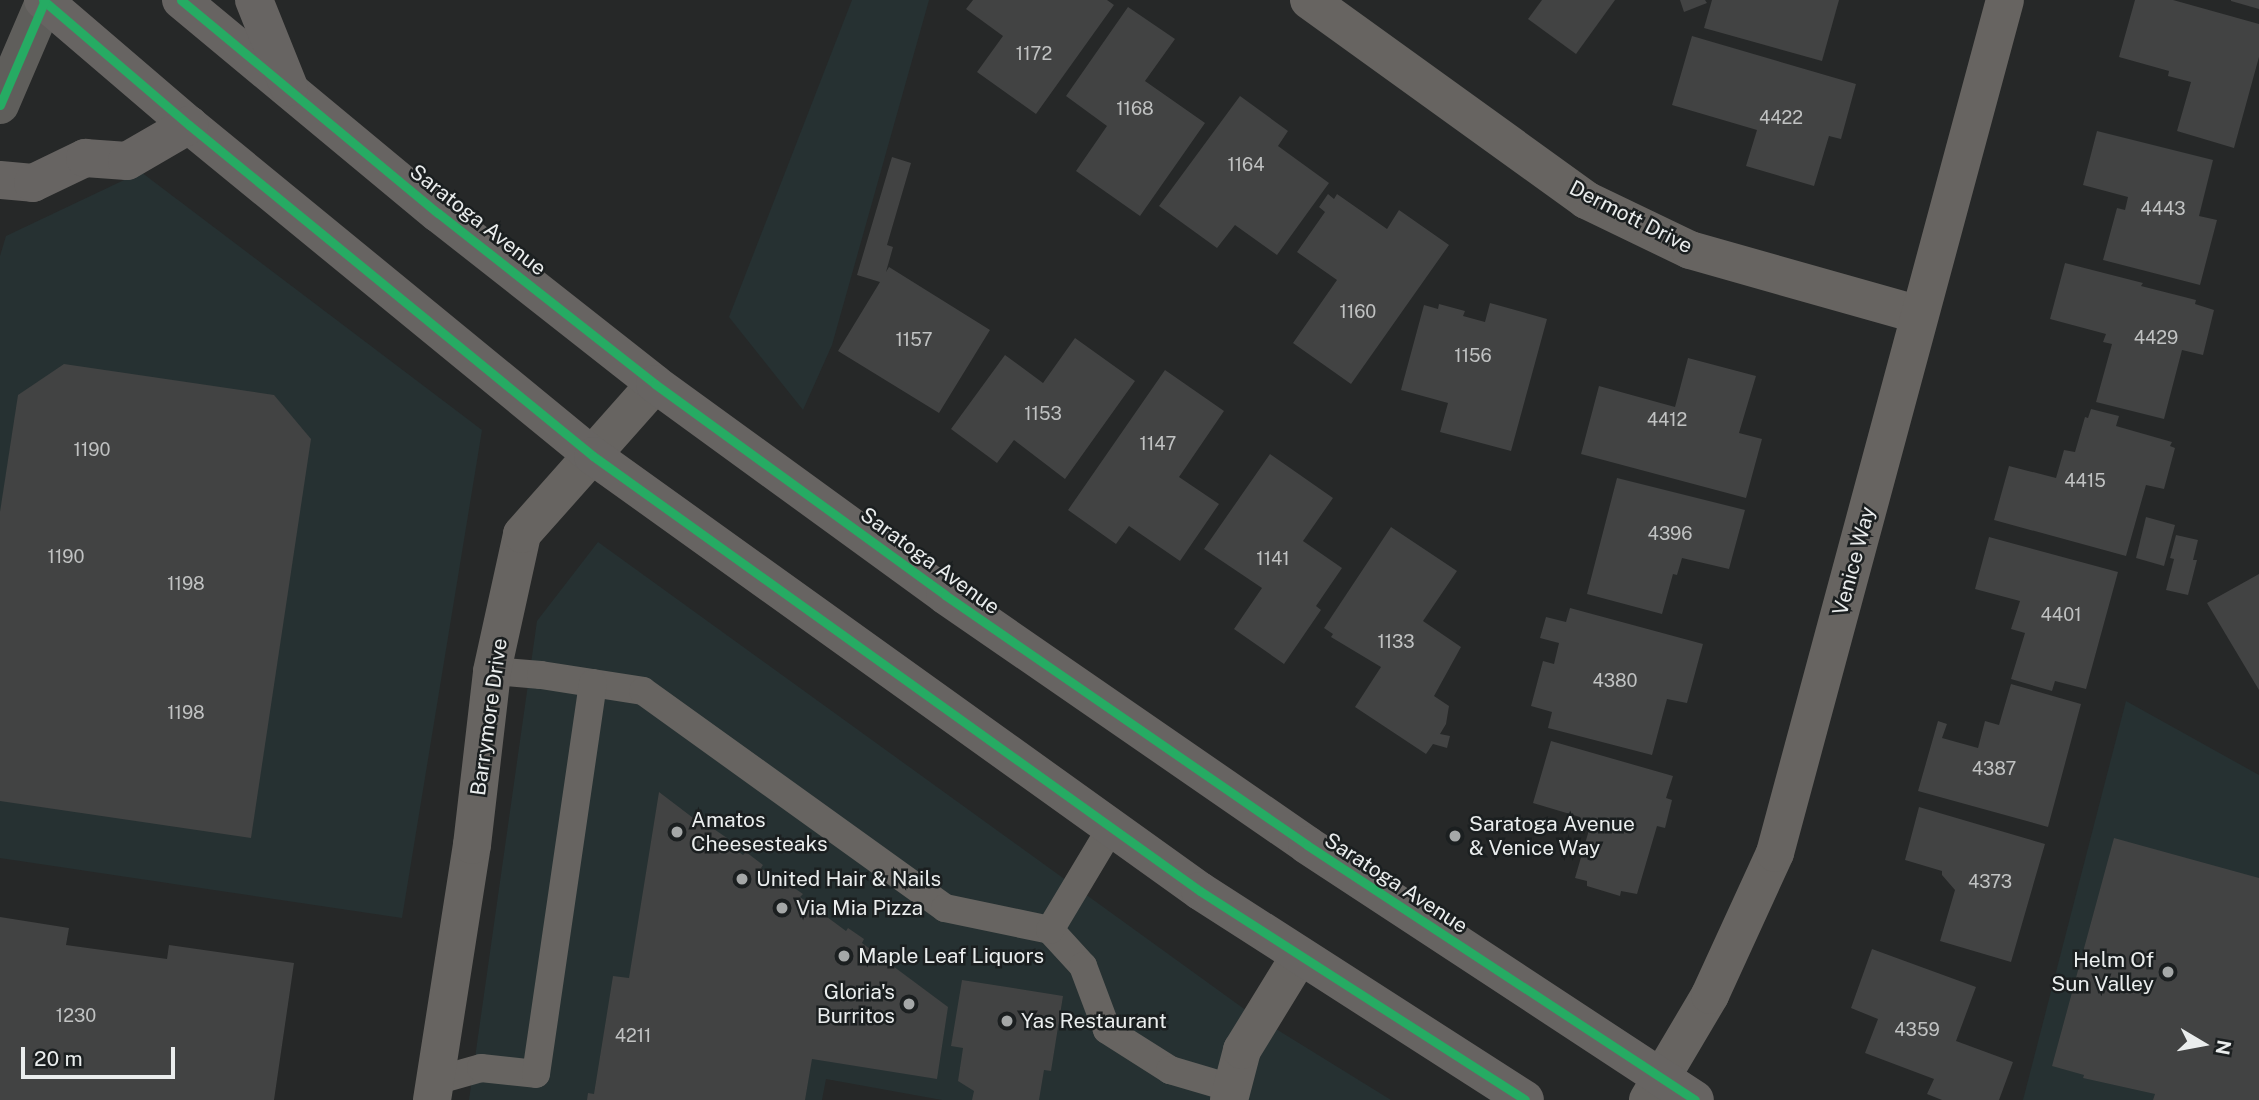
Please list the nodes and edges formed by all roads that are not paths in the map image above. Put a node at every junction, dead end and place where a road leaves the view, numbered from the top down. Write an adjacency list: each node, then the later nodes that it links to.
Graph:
1 (44, 0): 7 (main road); 8 (main road)
2 (181, 0): 6 (main road, Saratoga Avenue)
3 (254, 0): 6 (main road)
4 (1309, 0): 10 (street, Dermott Drive)
5 (2005, 0): 10 (street, Venice Way)
6 (291, 93): 11 (main road, Saratoga Avenue)
7 (0, 105)
8 (189, 125): 9 (main road); 12 (main road)
9 (0, 180)
10 (1919, 315): 18 (street, Venice Way)
11 (655, 384): 12 (street, Barrymore Drive); 18 (main road, Saratoga Avenue)
12 (593, 456): 13 (street, Barrymore Drive); 15 (main road)
13 (492, 671): 14 (lane); 19 (street, Barrymore Drive)
14 (593, 683): 16 (lane); 19 (lane)
15 (1111, 828): 16 (lane); 17 (main road)
16 (1049, 930): 20 (lane)
17 (1299, 957): 20 (street); 21 (main road)
18 (1655, 1090): 22 (main road, Saratoga Avenue)
19 (434, 1091)
20 (1230, 1094)
21 (1525, 1100)
22 (1695, 1100)

